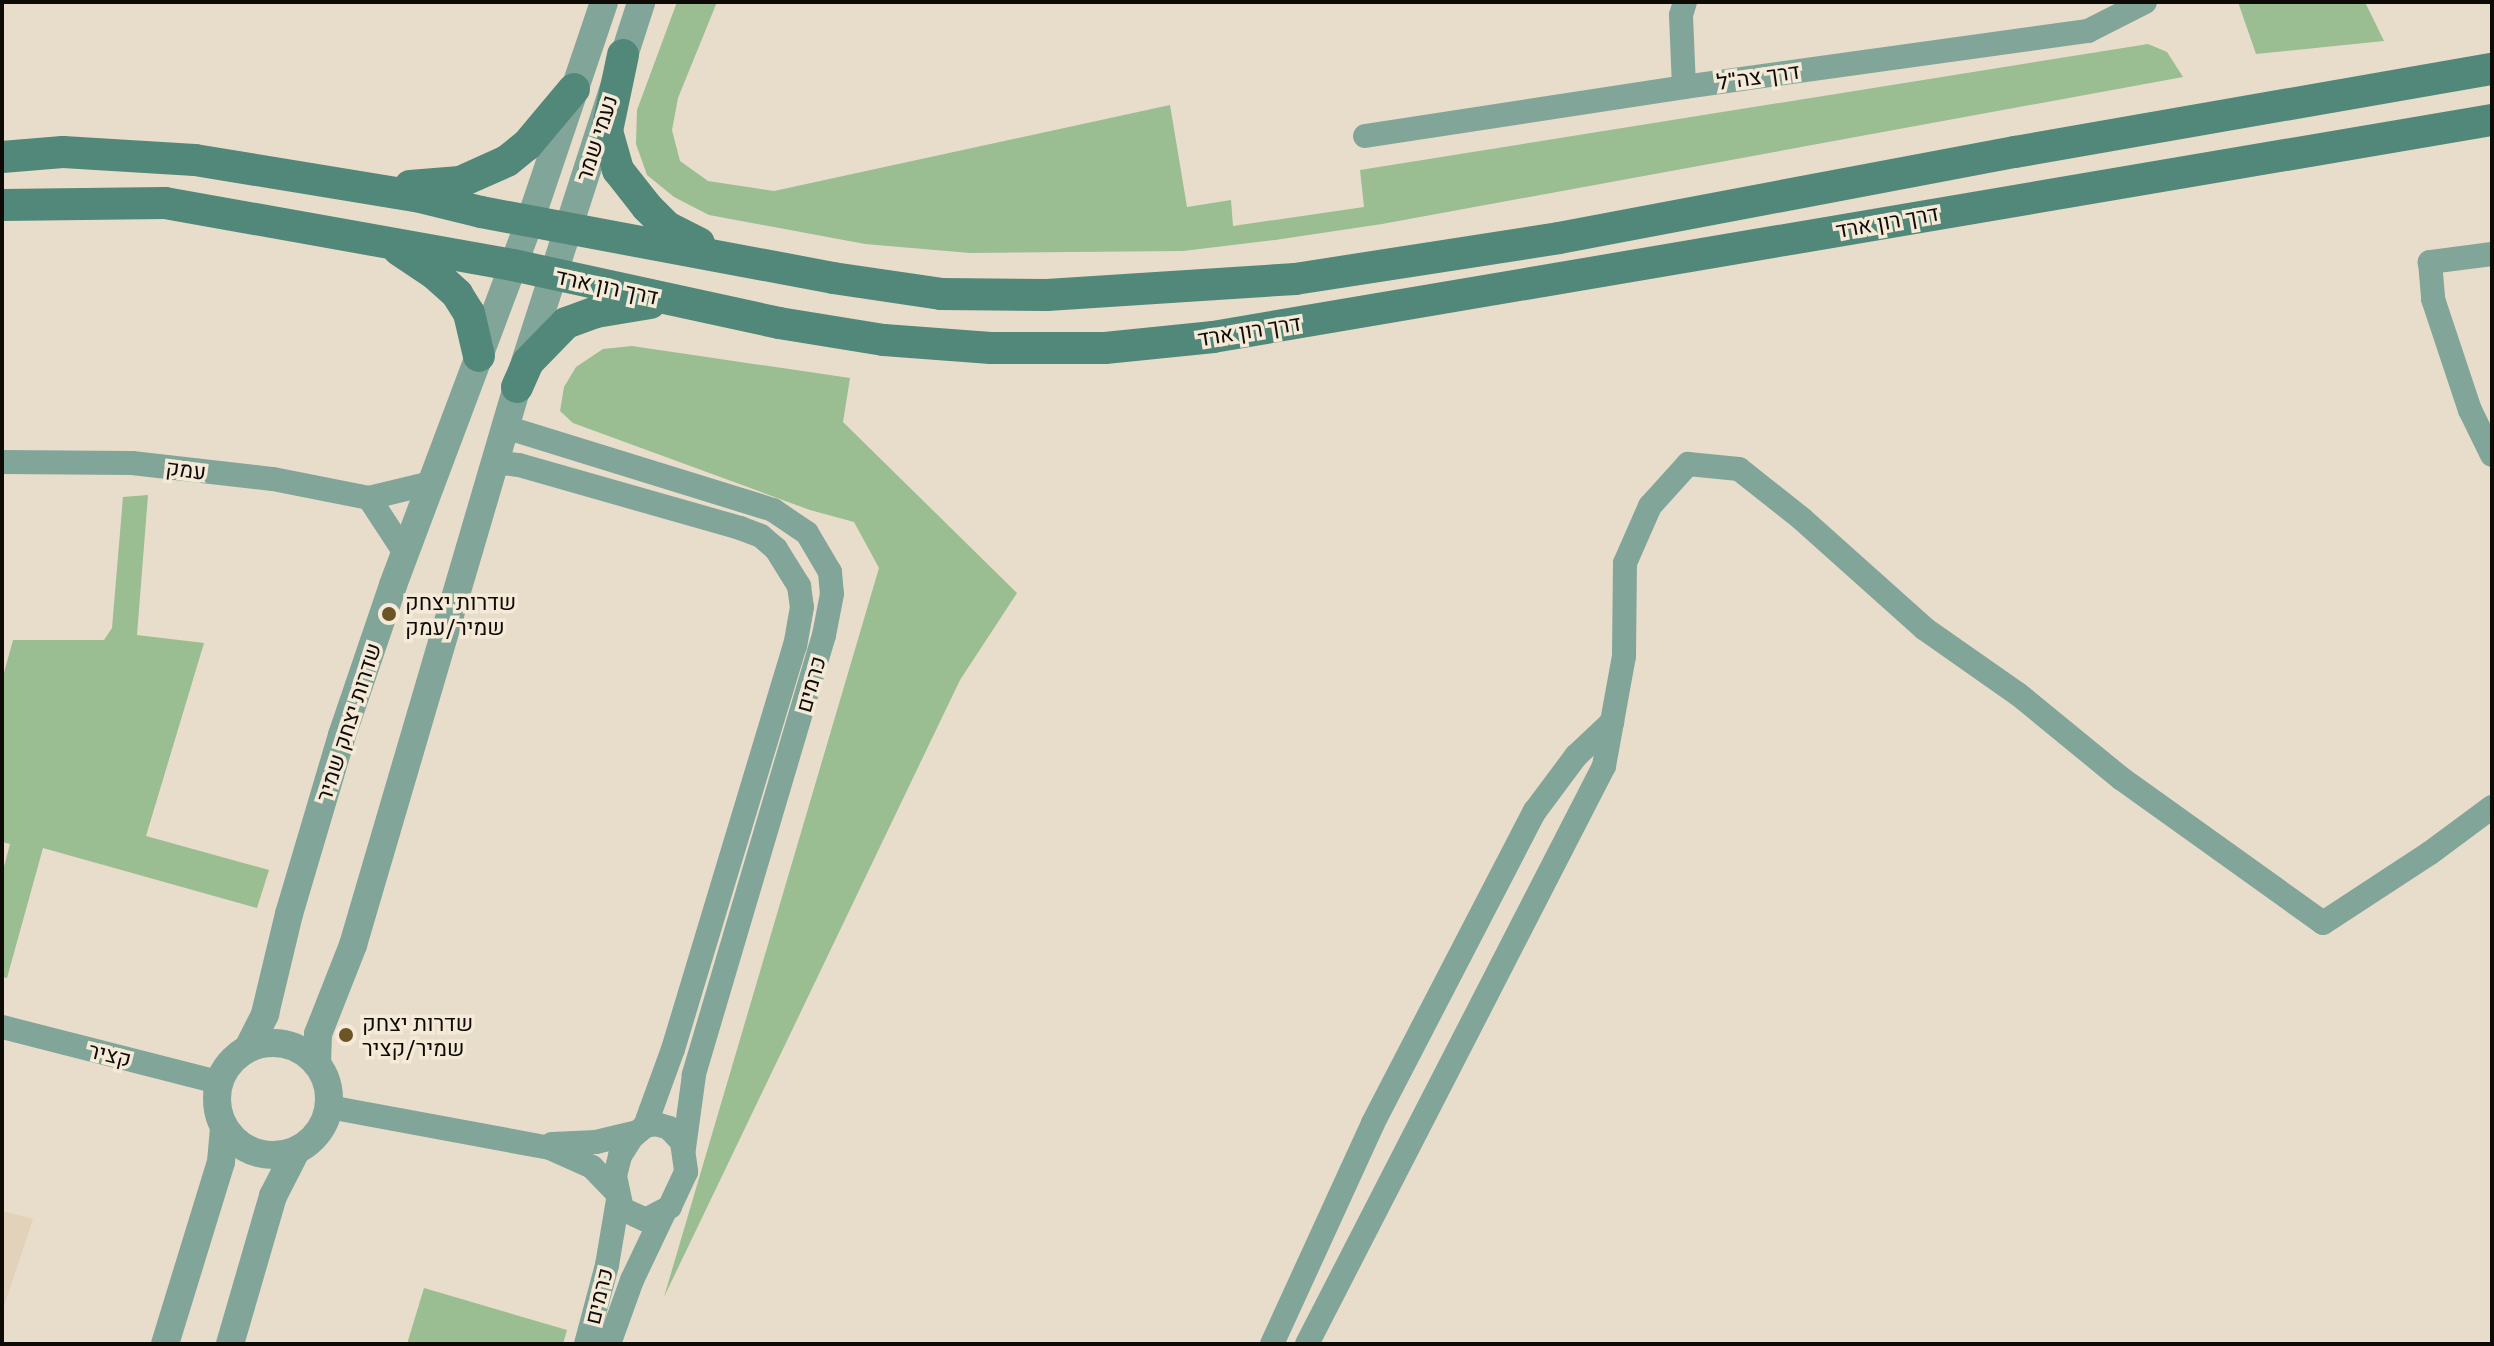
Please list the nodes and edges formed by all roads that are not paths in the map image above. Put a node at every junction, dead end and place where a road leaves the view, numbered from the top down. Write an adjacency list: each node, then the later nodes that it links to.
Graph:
1 (604, 2): 8 (street, נעמי שמר)
2 (641, 2): 5 (street, נעמי שמר)
3 (1685, 2): 7 (street)
4 (2145, 2): 7 (street, דרך צה"ל)
5 (623, 55): 15 (street, נעמי שמר); 18 (main road)
6 (2492, 69): 18 (main road, דרך רון ארד)
7 (1684, 87): 10 (street, דרך צה"ל)
8 (574, 89): 12 (main road); 14 (street, נעמי שמר)
9 (2492, 120): 21 (main road, דרך רון ארד)
10 (1365, 136)
11 (2, 157): 12 (main road, דרך רון ארד)
12 (380, 189): 14 (main road, דרך רון ארד)
13 (2, 205): 16 (main road, דרך רון ארד)
14 (530, 221): 15 (main road, דרך רון ארד); 19 (street, נעמי שמר)
15 (567, 228): 18 (main road, דרך רון ארד); 20 (street, נעמי שמר)
16 (386, 242): 19 (main road, דרך רון ארד); 22 (main road)
17 (2492, 254): 25 (street)
18 (723, 255)
19 (513, 265): 20 (main road, דרך רון ארד); 22 (street, שדרות יצחק שמיר)
20 (552, 274): 21 (main road, דרך רון ארד); 23 (street)
21 (668, 300): 23 (main road)
22 (479, 356): 28 (street, שדרות יצחק שמיר)
23 (517, 387): 24 (street)
24 (505, 427): 27 (street); 41 (street, כרמים)
25 (2492, 455)
26 (2, 462): 29 (street, עמק)
27 (494, 462): 35 (street); 39 (street, כרמים)
28 (431, 483): 29 (street, עמק); 30 (street, שדרות יצחק שמיר)
29 (369, 498): 30 (street)
30 (405, 553): 34 (street, שדרות יצחק שמיר)
31 (1612, 722): 32 (street); 49 (street); 50 (street)
32 (2492, 807)
33 (2, 1027): 36 (street, קציר)
34 (248, 1048): 35 (street); 36 (street)
35 (317, 1063): 37 (street)
36 (218, 1082): 38 (street)
37 (329, 1107): 40 (street); 42 (street)
38 (224, 1129): 42 (street); 45 (street)
39 (641, 1129): 40 (street); 41 (street); 43 (street)
40 (534, 1144): 43 (street)
41 (684, 1148): 44 (street)
42 (296, 1151): 46 (street)
43 (617, 1196): 44 (street); 47 (street, כרמים)
44 (664, 1213): 48 (street, כרמים)
45 (165, 1344)
46 (230, 1344)
47 (586, 1344)
48 (609, 1344)
49 (1272, 1344)
50 (1307, 1344)

